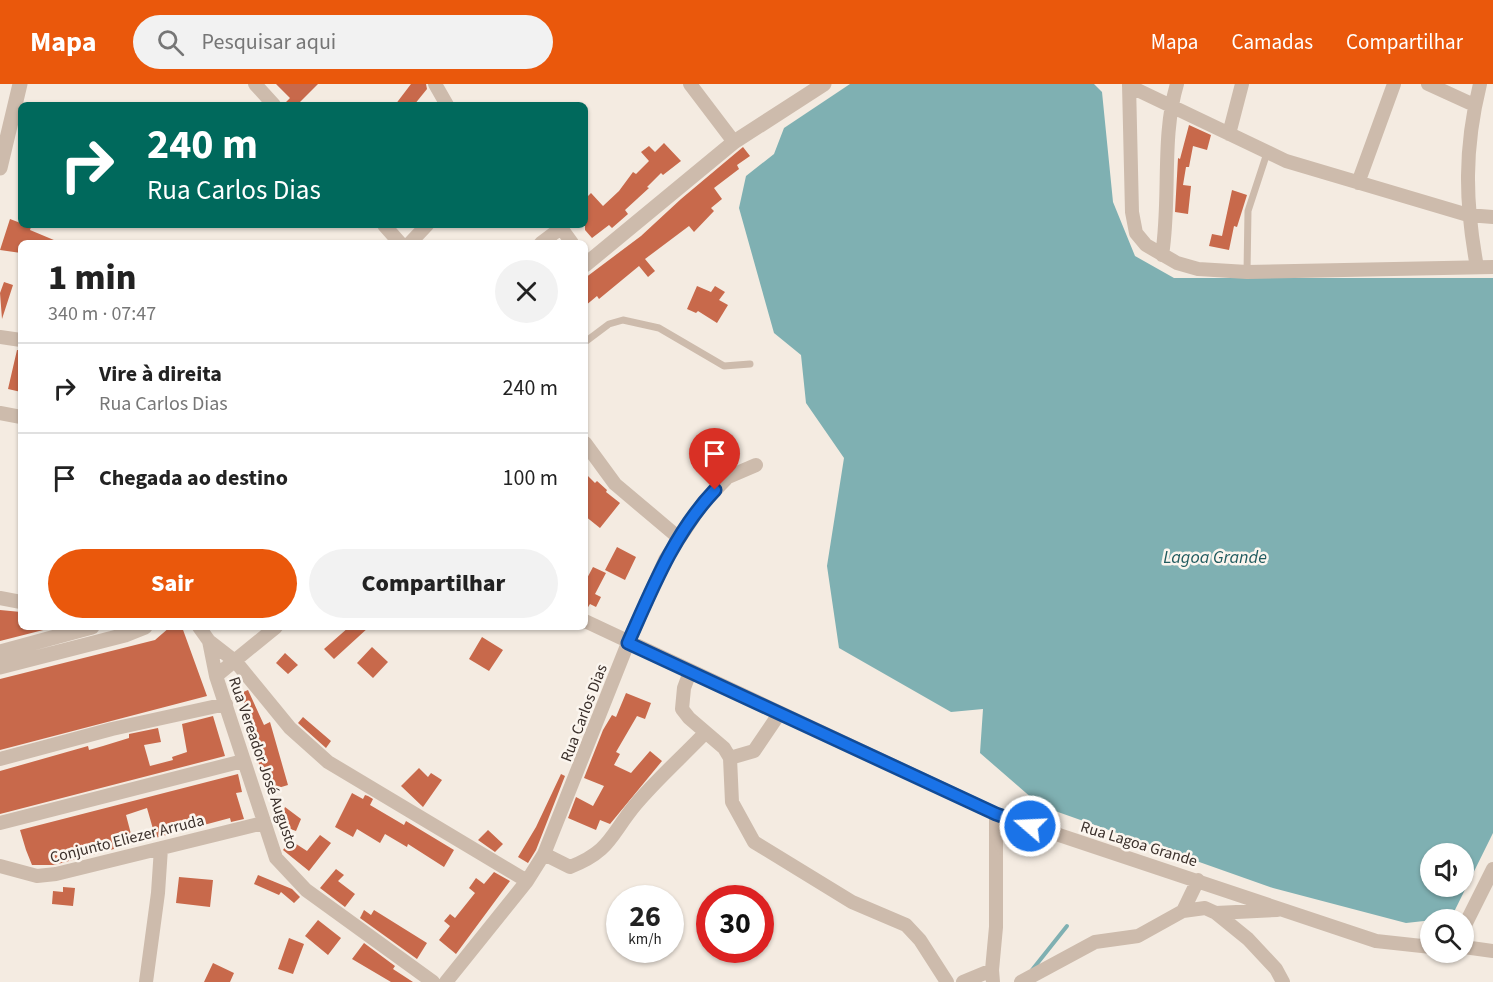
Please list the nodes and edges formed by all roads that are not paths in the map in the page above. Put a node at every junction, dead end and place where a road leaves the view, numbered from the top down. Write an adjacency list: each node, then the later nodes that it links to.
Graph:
1 (20, 84): 19 (street)
2 (255, 84): 12 (street)
3 (435, 84): 13 (street)
4 (690, 84): 17 (street)
5 (824, 84): 17 (street)
6 (1177, 84): 15 (street)
7 (1242, 84): 16 (street)
8 (1394, 84): 20 (street)
9 (1428, 84): 14 (street)
10 (1480, 84): 14 (street)
11 (1129, 85): 15 (street); 29 (street)
12 (271, 102)
13 (445, 102)
14 (1474, 105): 21 (street)
15 (1170, 107): 16 (street); 29 (street)
16 (1229, 134): 18 (street)
17 (734, 142): 30 (street)
18 (1267, 153): 20 (street); 33 (lane)
19 (0, 168)
20 (1358, 183): 21 (street)
21 (1468, 215): 22 (street); 31 (street)
22 (1493, 217)
23 (387, 228): 26 (street)
24 (424, 228): 27 (street)
25 (558, 228): 28 (street)
26 (397, 240)
27 (413, 240)
28 (544, 240)
29 (1162, 255): 33 (street)
30 (588, 259)
31 (1478, 267): 32 (street); 33 (street)
32 (1493, 267)
33 (1246, 272)
34 (0, 337): 35 (street)
35 (18, 340)
36 (588, 340): 37 (lane)
37 (750, 364)
38 (0, 413): 39 (street)
39 (18, 416)
40 (588, 447): 42 (street)
41 (756, 465): 42 (street, Rua Carlos Dias)
42 (679, 538): 51 (street, Rua Carlos Dias)
43 (0, 598): 44 (street)
44 (18, 601)
45 (588, 623): 51 (street, Rua Lagoa Grande)
46 (81, 630): 52 (street)
47 (138, 630): 54 (street)
48 (202, 630): 50 (street, Rua Vereador José Augusto)
49 (273, 630): 53 (street)
50 (209, 641): 53 (street); 56 (street, Rua Vereador José Augusto)
51 (628, 643): 55 (street, Rua Lagoa Grande); 67 (street, Rua Carlos Dias)
52 (0, 652)
53 (236, 662): 56 (street); 71 (street)
54 (0, 667)
55 (690, 672): 58 (street, Rua Lagoa Grande); 59 (street)
56 (216, 676): 57 (street, Rua Vereador José Augusto)
57 (226, 704): 61 (street); 62 (street, Rua Vereador José Augusto)
58 (779, 714): 60 (street); 63 (street, Rua Lagoa Grande)
59 (705, 733): 60 (street); 67 (street)
60 (730, 758): 83 (street)
61 (0, 759)
62 (243, 761): 64 (street); 65 (street, Rua Vereador José Augusto)
63 (996, 814): 70 (street, Rua Lagoa Grande); 79 (street)
64 (0, 823)
65 (263, 823): 66 (street, Conjunto Eliezer Arruda); 81 (street, Rua Vereador José Augusto)
66 (161, 848): 68 (street, Conjunto Eliezer Arruda); 80 (street)
67 (544, 854): 71 (street, Rua Carlos Dias)
68 (0, 866)
69 (1492, 876): 72 (street)
70 (1198, 880): 73 (street, Rua Lagoa Grande); 74 (street)
71 (527, 881): 82 (street, Rua Carlos Dias)
72 (1474, 909)
73 (1285, 910): 75 (street); 76 (street, Rua Lagoa Grande)
74 (1183, 911): 75 (street); 85 (street)
75 (1216, 913): 86 (street)
76 (1420, 946)
77 (1474, 948): 78 (street)
78 (1493, 951)
79 (993, 976): 84 (street)
80 (147, 982)
81 (433, 982)
82 (446, 982)
83 (947, 982)
84 (963, 982)
85 (1021, 982)
86 (1283, 982)

